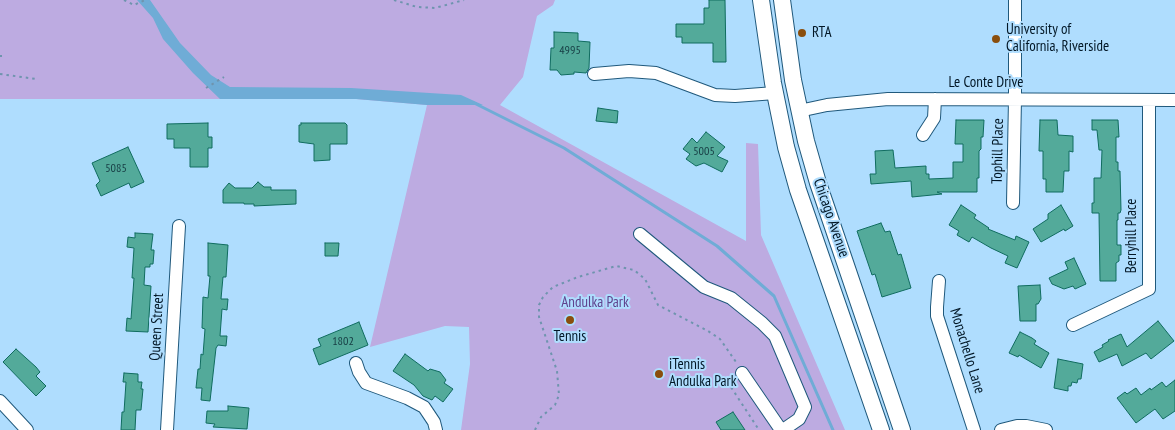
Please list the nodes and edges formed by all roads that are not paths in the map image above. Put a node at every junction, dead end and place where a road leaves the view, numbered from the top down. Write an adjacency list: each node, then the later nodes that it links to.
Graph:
1 (761, 0): 4 (main road, Chicago Avenue)
2 (782, 0): 11 (main road, Chicago Avenue)
3 (1015, 0): 8 (street, Tophill Place)
4 (765, 28): 6 (main road, Chicago Avenue); 11 (main road)
5 (594, 74): 6 (street)
6 (774, 93): 13 (main road, Chicago Avenue)
7 (935, 99): 8 (street, Le Conte Drive); 11 (street, Le Conte Drive); 12 (street)
8 (1015, 99): 9 (street, Le Conte Drive); 14 (street, Tophill Place)
9 (1149, 100): 10 (street, Le Conte Drive); 18 (street, Berryhill Place)
10 (1175, 100)
11 (799, 111): 13 (main road); 27 (main road, Chicago Avenue)
12 (923, 135)
13 (786, 147): 26 (main road, Chicago Avenue)
14 (1013, 203)
15 (179, 226): 23 (street, Queen Street)
16 (640, 234): 25 (street)
17 (939, 281): 28 (street, Monachello Lane)
18 (1072, 325)
19 (356, 363): 24 (street)
20 (742, 373): 25 (street)
21 (0, 401): 22 (street)
22 (27, 430)
23 (167, 430)
24 (436, 430)
25 (782, 430)
26 (880, 430)
27 (902, 430)
28 (974, 430)
29 (1001, 430): 30 (street)
30 (1046, 430)

